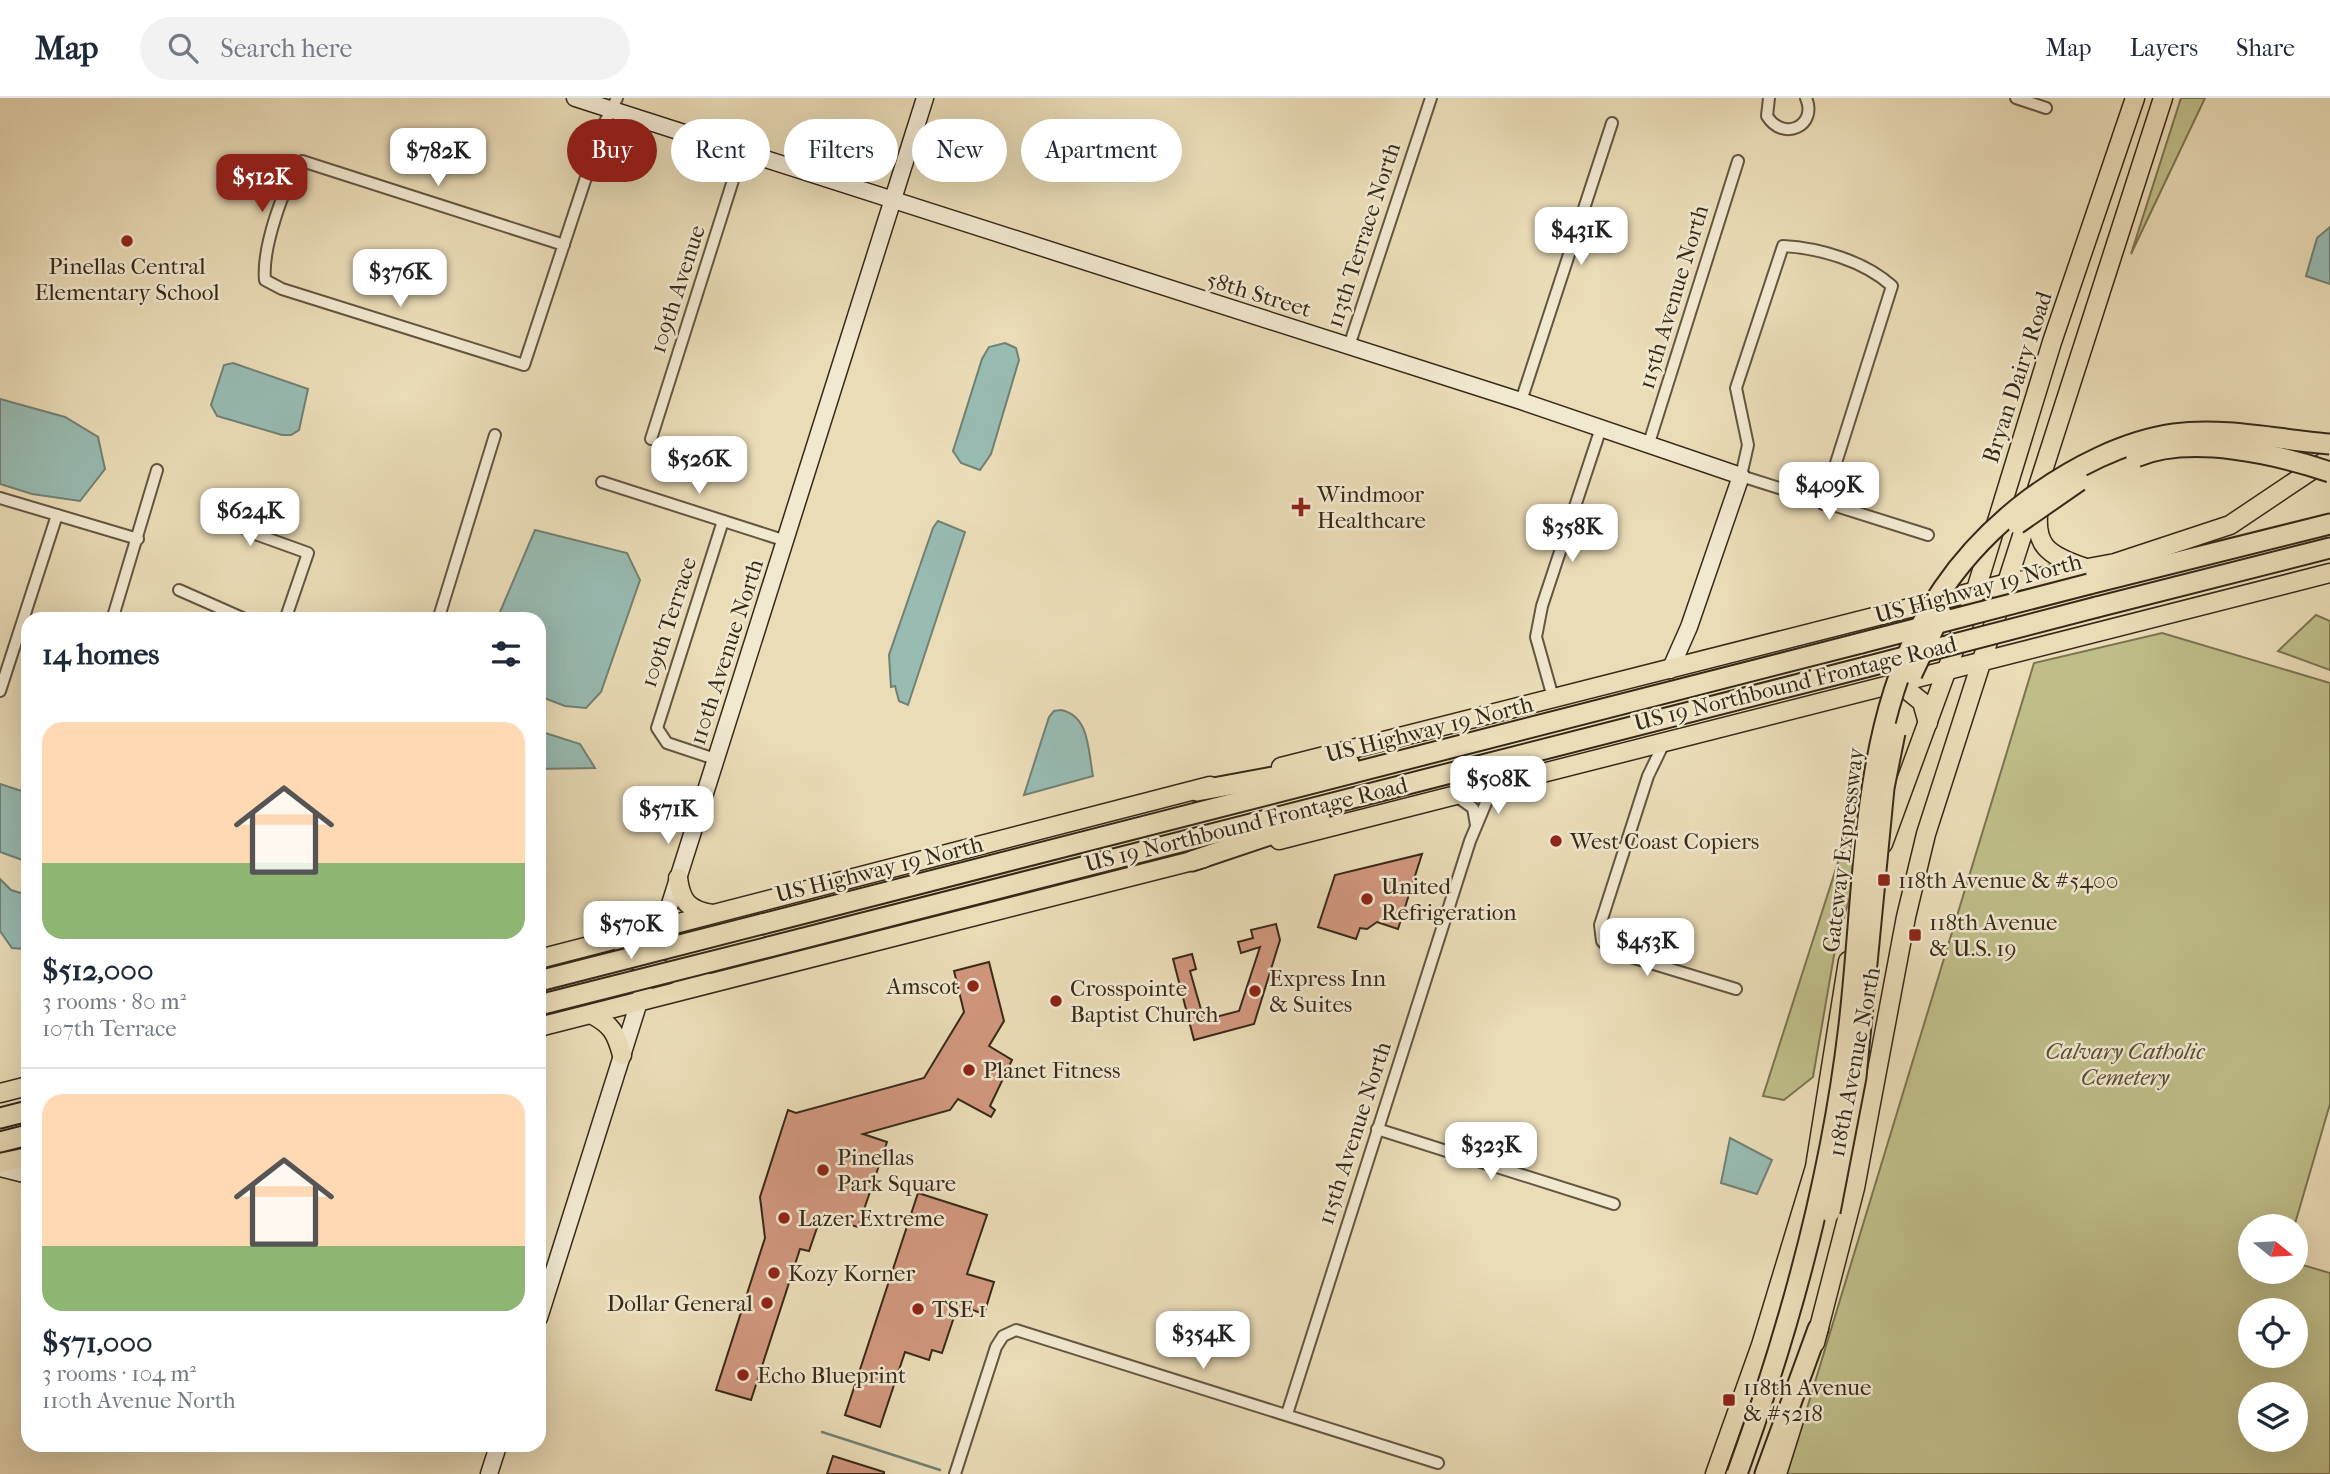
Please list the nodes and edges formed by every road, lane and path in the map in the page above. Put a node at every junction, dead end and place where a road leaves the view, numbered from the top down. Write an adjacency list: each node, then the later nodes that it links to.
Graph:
1 (575, 98): 9 (street, 58th Street)
2 (925, 98): 16 (street, 110th Avenue North)
3 (1431, 98): 18 (street, 113th Terrace North)
4 (1769, 98): 5 (street)
5 (1807, 98)
6 (2016, 98): 10 (street)
7 (2135, 98): 47 (main road, Bryan Dairy Road)
8 (2163, 98): 27 (main road)
9 (615, 104): 12 (street, 58th Street); 17 (street)
10 (2046, 108)
11 (1612, 123): 19 (street)
12 (671, 125)
13 (770, 161): 16 (street, 58th Street)
14 (1738, 161): 24 (street, 115th Avenue North)
15 (732, 182): 22 (street, 109th Avenue)
16 (891, 200): 18 (street, 58th Street); 39 (street, 110th Avenue North)
17 (564, 245): 17 (street)
18 (1349, 345): 19 (street, 58th Street)
19 (1521, 401): 20 (street, 58th Street)
20 (1601, 428): 24 (street, 58th Street); 68 (street)
21 (495, 435): 53 (street)
22 (651, 439)
23 (2330, 444): 118 (highway, Gateway Expressway, bridge)
24 (1648, 446): 29 (street, 58th Street)
25 (2330, 458): 41 (main road)
26 (157, 470): 38 (street)
27 (2044, 471): 44 (main road); 45 (main road)
28 (2330, 472): 119 (highway, Gateway Expressway, bridge)
29 (1741, 476): 32 (street, 58th Street); 32 (street); 55 (street)
30 (602, 482): 35 (street)
31 (0, 498): 34 (street)
32 (1823, 503): 37 (street, 58th Street)
33 (208, 510): 52 (street)
34 (57, 516): 38 (street); 49 (street)
35 (723, 521): 39 (street); 73 (street, 109th Terrace)
36 (2330, 524): 44 (highway, US Highway 19 North)
37 (1928, 535)
38 (138, 539): 50 (street)
39 (786, 541): 73 (street, 110th Avenue North)
40 (2330, 548): 75 (highway, US Highway 19 North, bridge)
41 (2115, 563): 44 (main road); 56 (main road)
42 (2330, 573): 56 (main road, US 19 Northbound Frontage Road)
43 (2043, 576): 44 (main road); 45 (main road); 58 (main road)
44 (2088, 576): 71 (highway, US Highway 19 North, bridge)
45 (2008, 583): 47 (main road); 58 (main road)
46 (179, 590): 51 (street)
47 (1975, 593): 48 (main road); 58 (main road)
48 (1926, 606): 54 (main road); 58 (main road)
49 (29, 612)
50 (115, 612)
51 (229, 612)
52 (288, 612)
53 (440, 612)
54 (1872, 620): 61 (main road); 66 (main road)
55 (1689, 627): 61 (street); 62 (street)
56 (2100, 630): 59 (main road, US 19 Northbound Frontage Road)
57 (21, 636): 60 (street)
58 (1977, 636): 59 (main road, US 19 Northbound Frontage Road); 59 (main road); 63 (main road, US 19 Northbound Frontage Road); 63 (main road); 64 (main road); 111 (main road, 118th Avenue North)
59 (2035, 647)
60 (5, 657): 67 (street)
61 (1709, 660): 62 (main road)
62 (1670, 670): 68 (main road)
63 (1948, 671): 64 (main road, US 19 Northbound Frontage Road); 69 (main road, 118th Avenue North)
64 (1926, 676): 65 (main road, US 19 Northbound Frontage Road)
65 (1897, 682): 66 (main road, US 19 Northbound Frontage Road); 69 (main road)
66 (1877, 687): 70 (main road, US 19 Northbound Frontage Road)
67 (0, 691)
68 (1554, 701): 77 (main road)
69 (1928, 723): 117 (main road, 118th Avenue North)
70 (1665, 741): 72 (main road, US 19 Northbound Frontage Road); 74 (street)
71 (1471, 743): 77 (highway); 90 (highway, US Highway 19 North, bridge)
72 (1631, 750): 74 (street); 76 (main road, US 19 Northbound Frontage Road)
73 (715, 760): 81 (street, 110th Avenue North)
74 (1648, 776): 92 (street)
75 (1421, 781): 80 (highway); 93 (highway, US Highway 19 North, bridge)
76 (1493, 786): 78 (main road, US 19 Northbound Frontage Road); 79 (street, 115th Avenue North)
77 (1197, 791): 82 (main road)
78 (1456, 796): 79 (street); 80 (main road, US 19 Northbound Frontage Road)
79 (1476, 825): 103 (street, 115th Avenue North)
80 (1192, 861): 89 (main road, US 19 Northbound Frontage Road)
81 (678, 878): 83 (main road); 84 (street, 110th Avenue North)
82 (737, 908): 83 (main road); 89 (main road)
83 (716, 914): 84 (main road); 88 (main road)
84 (660, 929): 85 (main road); 88 (street, 110th Avenue North)
85 (590, 946): 86 (main road); 88 (main road)
86 (546, 958)
87 (546, 961): 96 (main road)
88 (649, 965): 91 (main road); 94 (street, 110th Avenue North); 95 (main road)
89 (765, 970): 91 (main road, US 19 Northbound Frontage Road)
90 (546, 979)
91 (712, 984): 94 (main road, US 19 Northbound Frontage Road)
92 (1736, 989)
93 (546, 1003)
94 (637, 1004): 95 (main road, US 19 Northbound Frontage Road); 98 (street, 110th Avenue North)
95 (591, 1014): 96 (main road, US 19 Northbound Frontage Road); 98 (main road)
96 (568, 1020): 97 (main road, US 19 Northbound Frontage Road)
97 (546, 1025)
98 (622, 1055): 110 (street, 110th Avenue North)
99 (21, 1088): 100 (main road)
100 (0, 1093)
101 (21, 1113): 102 (highway)
102 (0, 1118)
103 (1377, 1129): 109 (street); 112 (street, 115th Avenue North)
104 (21, 1137): 105 (highway)
105 (0, 1142)
106 (21, 1159): 107 (main road)
107 (0, 1165): 108 (street)
108 (21, 1172)
109 (1614, 1204)
110 (546, 1296)
111 (1818, 1329): 120 (highway); 121 (main road, 118th Avenue North)
112 (1287, 1414): 114 (street); 116 (street)
113 (497, 1452): 115 (street)
114 (1438, 1464)
115 (489, 1474)
116 (955, 1474)
117 (1715, 1474)
118 (1737, 1474)
119 (1749, 1474)
120 (1765, 1474)
121 (1777, 1474)

